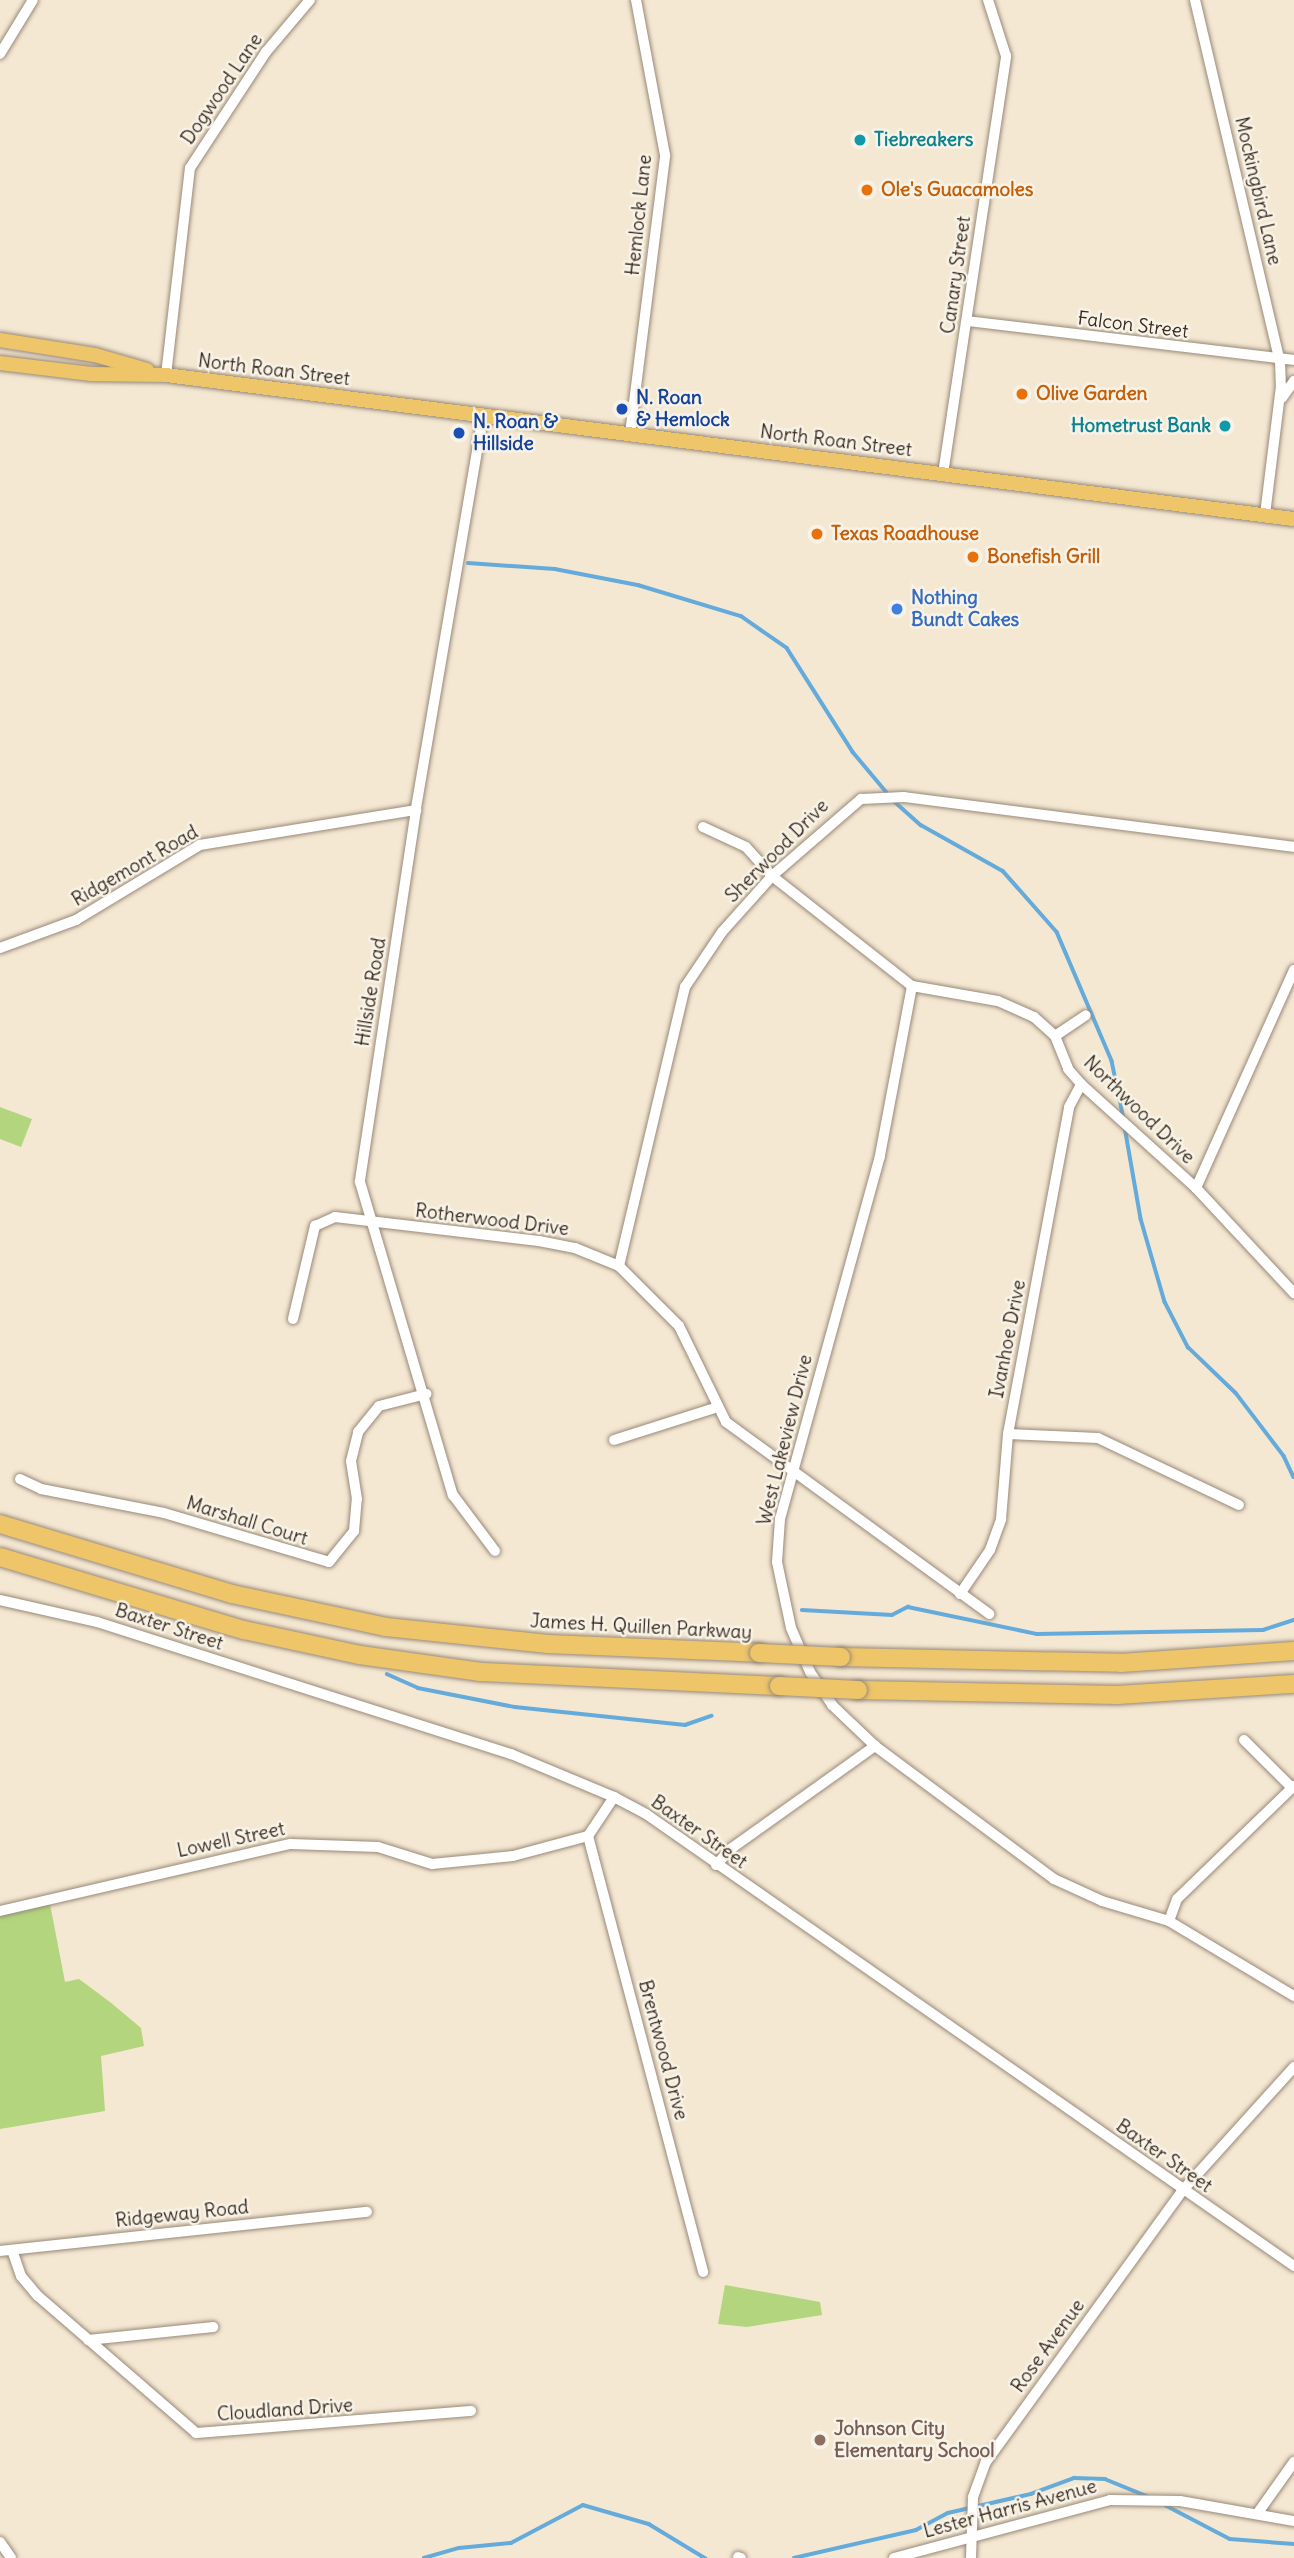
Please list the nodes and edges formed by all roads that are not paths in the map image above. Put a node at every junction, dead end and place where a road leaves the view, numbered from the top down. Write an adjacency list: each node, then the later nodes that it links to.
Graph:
1 (33, 0): 6 (street)
2 (310, 0): 12 (street, Dogwood Lane)
3 (636, 0): 16 (street, Hemlock Lane)
4 (988, 0): 7 (street, Canary Street)
5 (1195, 0): 10 (street, Mockingbird Lane)
6 (0, 54)
7 (967, 321): 10 (street, Falcon Street); 17 (street, Canary Street)
8 (0, 340): 12 (main road, North Roan Street)
9 (1294, 360): 10 (street, Falcon Street)
10 (1279, 361): 14 (street, Mockingbird Lane)
11 (0, 363): 12 (main road, North Roan Street)
12 (166, 375): 15 (main road, North Roan Street)
13 (1294, 381): 14 (street)
14 (1280, 402): 18 (street, Mockingbird Lane)
15 (483, 416): 16 (main road, North Roan Street); 20 (street, Hillside Road)
16 (630, 435): 17 (main road, North Roan Street)
17 (943, 474): 18 (main road, North Roan Street)
18 (1265, 515): 19 (main road, North Roan Street)
19 (1294, 519)
20 (416, 810): 24 (street, Ridgemont Road); 31 (street, Hillside Road)
21 (703, 827): 23 (street)
22 (1294, 847): 23 (street, Sherwood Drive)
23 (772, 876): 26 (street); 32 (street, Sherwood Drive)
24 (0, 948)
25 (1294, 970): 30 (street)
26 (912, 986): 28 (street, Northwood Drive); 39 (street, West Lakeview Drive)
27 (1086, 1016): 28 (street)
28 (1055, 1036): 29 (street, Northwood Drive)
29 (1081, 1084): 30 (street, Northwood Drive); 37 (street, Ivanhoe Drive)
30 (1196, 1188): 33 (street, Northwood Drive)
31 (374, 1223): 32 (street, Rotherwood Drive); 34 (street, Rotherwood Drive); 35 (street, Hillside Road)
32 (619, 1266): 36 (street, Rotherwood Drive)
33 (1294, 1293)
34 (293, 1320)
35 (426, 1394): 40 (street, Marshall Court); 43 (street, Hillside Road)
36 (718, 1407): 38 (street); 39 (street, Rotherwood Drive)
37 (1008, 1434): 41 (street); 45 (street, Ivanhoe Drive)
38 (614, 1440)
39 (792, 1469): 45 (street, Rotherwood Drive); 51 (street, West Lakeview Drive)
40 (20, 1479)
41 (1239, 1505)
42 (0, 1524): 48 (highway, James H. Quillen Parkway, bridge)
43 (495, 1551)
44 (0, 1557): 49 (highway, bridge)
45 (960, 1594): 47 (street, Rotherwood Drive)
46 (0, 1600): 53 (street, Baxter Street)
47 (989, 1614)
48 (1294, 1651)
49 (1294, 1684)
50 (1244, 1740): 52 (street)
51 (875, 1746): 55 (street); 57 (street, West Lakeview Drive)
52 (1293, 1787): 57 (street)
53 (614, 1797): 54 (street); 55 (street, Baxter Street)
54 (588, 1836): 56 (street, Lowell Street); 65 (street, Brentwood Drive)
55 (716, 1865): 60 (street, Baxter Street)
56 (0, 1911)
57 (1169, 1921): 58 (street, West Lakeview Drive)
58 (1294, 1996)
59 (1294, 2067): 60 (street, Rose Avenue)
60 (1183, 2190): 64 (street, Baxter Street); 72 (street, Rose Avenue)
61 (367, 2211): 62 (street, Ridgeway Road)
62 (12, 2250): 63 (street, Ridgeway Road); 67 (street, Cloudland Drive)
63 (0, 2251)
64 (1294, 2266)
65 (704, 2272)
66 (213, 2328): 67 (street)
67 (88, 2340): 68 (street, Cloudland Drive)
68 (471, 2412)
69 (1294, 2462): 70 (street)
70 (1257, 2514): 71 (street, Lester Harris Avenue); 72 (street, Lester Harris Avenue)
71 (1294, 2521)
72 (970, 2534): 74 (street, Lester Harris Avenue); 76 (street, Rose Avenue)
73 (0, 2542): 75 (street)
74 (897, 2557)
75 (11, 2558)
76 (971, 2558)

